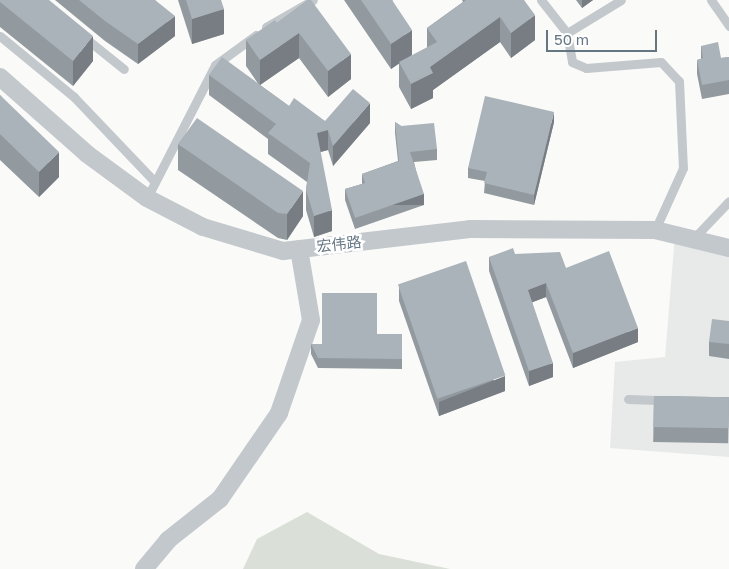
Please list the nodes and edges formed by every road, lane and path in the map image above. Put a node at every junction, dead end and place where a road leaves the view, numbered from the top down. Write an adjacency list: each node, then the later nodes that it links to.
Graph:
1 (313, 0): 11 (lane)
2 (541, 0): 7 (lane)
3 (621, 0): 7 (lane)
4 (711, 0): 5 (lane)
5 (729, 26)
6 (78, 31): 9 (lane)
7 (567, 33): 14 (lane)
8 (0, 36): 11 (lane)
9 (124, 69)
10 (0, 77): 12 (street, 宏伟路)
11 (155, 182): 12 (lane)
12 (146, 198): 17 (street, 宏伟路)
13 (729, 201): 15 (lane)
14 (655, 230): 15 (street, 宏伟路); 17 (street, 宏伟路)
15 (693, 239): 16 (street, 宏伟路)
16 (729, 248)
17 (299, 249): 20 (street)
18 (628, 398): 19 (lane)
19 (674, 400)
20 (144, 569)

